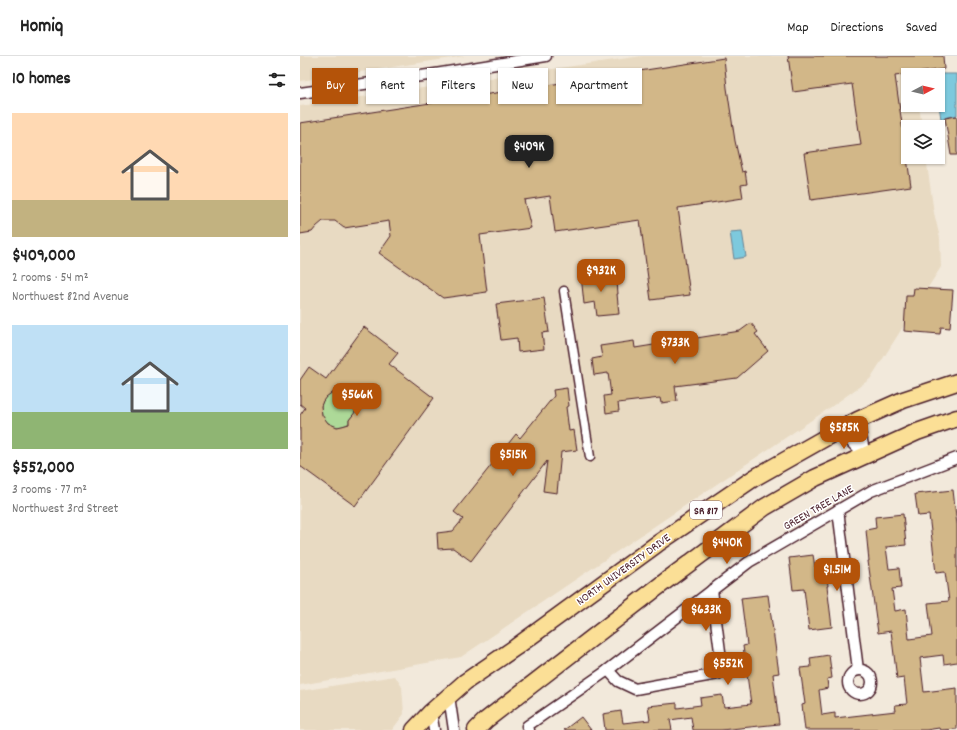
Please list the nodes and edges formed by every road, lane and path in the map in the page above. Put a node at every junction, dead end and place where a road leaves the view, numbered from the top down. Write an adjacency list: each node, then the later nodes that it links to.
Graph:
1 (546, 56): 2 (street)
2 (300, 93)
3 (564, 291): 9 (street)
4 (957, 382): 6 (main road, NORTH UNIVERSITY DRIVE / SR 817)
5 (957, 418): 8 (main road, SR 817)
6 (858, 420): 7 (main road, NORTH UNIVERSITY DRIVE / SR 817); 8 (street)
7 (839, 430): 8 (street); 15 (main road, NORTH UNIVERSITY DRIVE / SR 817)
8 (864, 456): 21 (main road, SR 817)
9 (590, 457)
10 (957, 458): 11 (street, GREEN TREE LANE)
11 (838, 510): 12 (street, GREEN TREE LANE); 14 (street)
12 (712, 590): 13 (street, GREEN TREE LANE); 13 (street)
13 (608, 670): 17 (street, GREEN TREE LANE)
14 (858, 670)
15 (449, 696): 16 (main road, NORTH UNIVERSITY DRIVE / SR 817); 20 (street)
16 (431, 712): 18 (main road, NORTH UNIVERSITY DRIVE / SR 817); 19 (street)
17 (528, 728)
18 (414, 730)
19 (434, 730)
20 (454, 730)
21 (476, 730)

